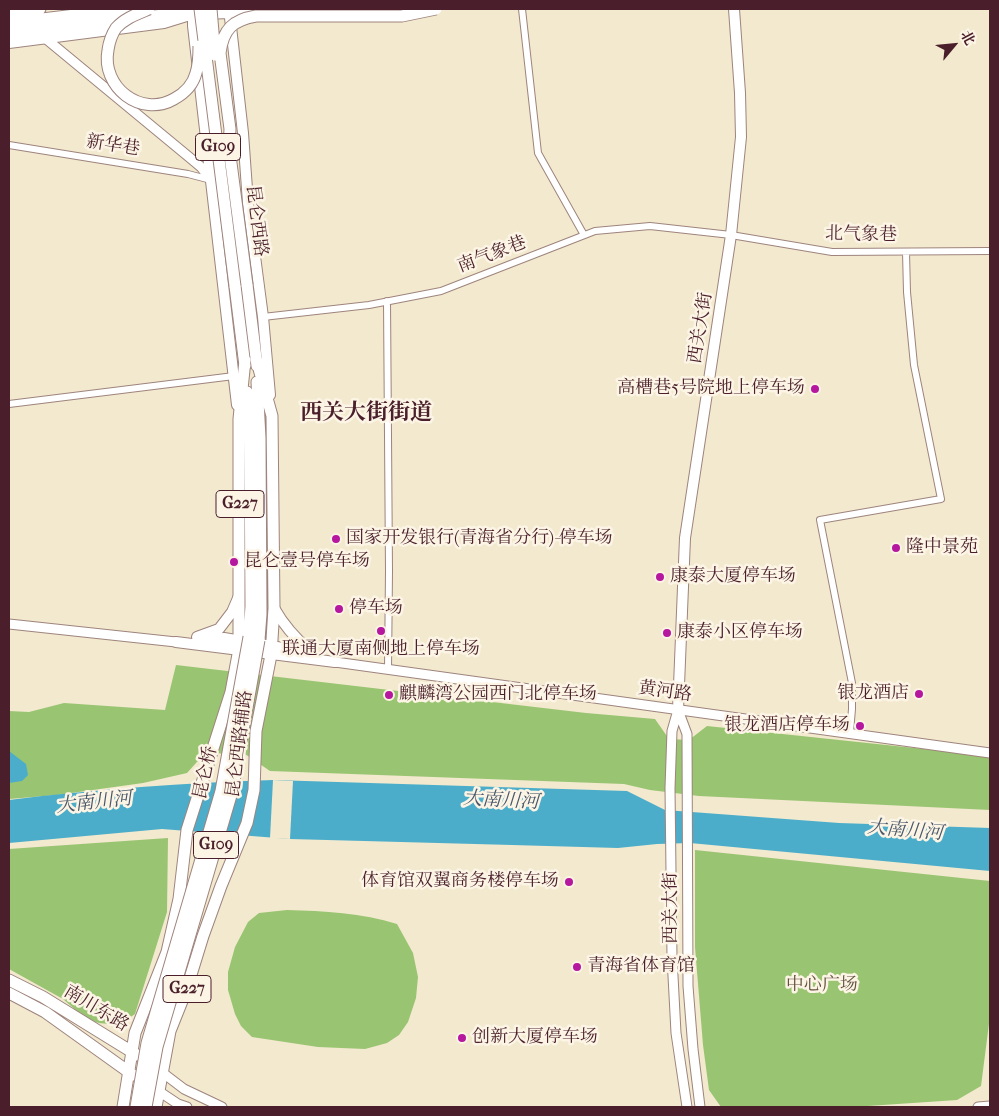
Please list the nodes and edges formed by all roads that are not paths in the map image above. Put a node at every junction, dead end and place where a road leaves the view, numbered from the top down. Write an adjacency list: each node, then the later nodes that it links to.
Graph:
1 (40, 9): 10 (highway)
2 (124, 9): 12 (highway)
3 (149, 9): 11 (highway, bridge)
4 (211, 9): 17 (highway, 昆仑西路 / G109, bridge)
5 (325, 9): 9 (main road)
6 (436, 9): 17 (highway, bridge)
7 (522, 9): 19 (street)
8 (734, 9): 20 (main road, 西关大街)
9 (229, 10): 11 (main road); 23 (main road)
10 (9, 13)
11 (197, 14): 13 (highway); 14 (main road); 18 (main road); 24 (highway, 昆仑西路 / G109, bridge)
12 (9, 23)
13 (9, 34)
14 (45, 38): 15 (main road); 18 (main road)
15 (9, 43)
16 (9, 145): 18 (street, 新华巷)
17 (229, 147): 24 (highway, 昆仑西路 / G109, bridge)
18 (211, 180): 24 (main road)
19 (584, 235): 20 (street, 南气象巷); 25 (street, 南气象巷)
20 (732, 235): 22 (street, 北气象巷); 42 (main road, 西关大街)
21 (990, 251): 22 (street, 北气象巷)
22 (906, 252): 43 (street)
23 (256, 264): 26 (main road); 27 (main road)
24 (235, 287): 27 (highway, 昆仑西路 / G109); 28 (main road)
25 (387, 301): 26 (street, 南气象巷); 41 (street)
26 (263, 318): 30 (main road)
27 (250, 359): 30 (highway, 昆仑西路辅路 / G227); 31 (highway, 昆仑西路辅路 / G227); 32 (highway, 昆仑西路 / G109)
28 (234, 376): 29 (street); 31 (main road)
29 (9, 404)
30 (272, 416): 34 (highway, 昆仑西路辅路 / G227)
31 (239, 419): 33 (highway, 昆仑西路辅路 / G227)
32 (255, 438): 52 (highway, 昆仑桥 / G109, bridge); 53 (highway, 昆仑桥 / G109, bridge)
33 (240, 591): 36 (main road); 37 (highway, 昆仑西路辅路 / G227)
34 (274, 608): 38 (highway, 昆仑西路辅路 / G227); 39 (main road)
35 (9, 624): 36 (main road)
36 (176, 642): 37 (main road)
37 (240, 645): 38 (main road); 47 (highway, 昆仑西路辅路 / G227)
38 (271, 651): 39 (main road); 40 (main road); 49 (highway, 昆仑西路辅路 / G227)
39 (312, 653): 40 (main road)
40 (335, 662): 41 (main road, 黄河路)
41 (388, 670): 42 (main road, 黄河路)
42 (678, 710): 43 (main road, 黄河路); 57 (main road, 西关大街); 58 (main road, 西关大街)
43 (850, 732): 44 (main road, 黄河路)
44 (990, 752)
45 (9, 980): 47 (highway, 南川东路)
46 (9, 994): 48 (highway, 南川东路)
47 (132, 1052): 48 (highway, 昆仑西路辅路 / G227); 49 (highway, 南川东路)
48 (128, 1071): 50 (highway, 南川东路); 51 (highway, 昆仑西路辅路)
49 (163, 1073): 50 (highway, 昆仑西路辅路 / G227); 56 (main road)
50 (160, 1092): 54 (highway, 昆仑西路辅路); 55 (main road)
51 (123, 1107)
52 (136, 1107)
53 (146, 1107)
54 (156, 1107)
55 (187, 1107)
56 (222, 1107)
57 (687, 1107)
58 (700, 1107)
59 (978, 1107): 60 (main road)
60 (990, 1107)

